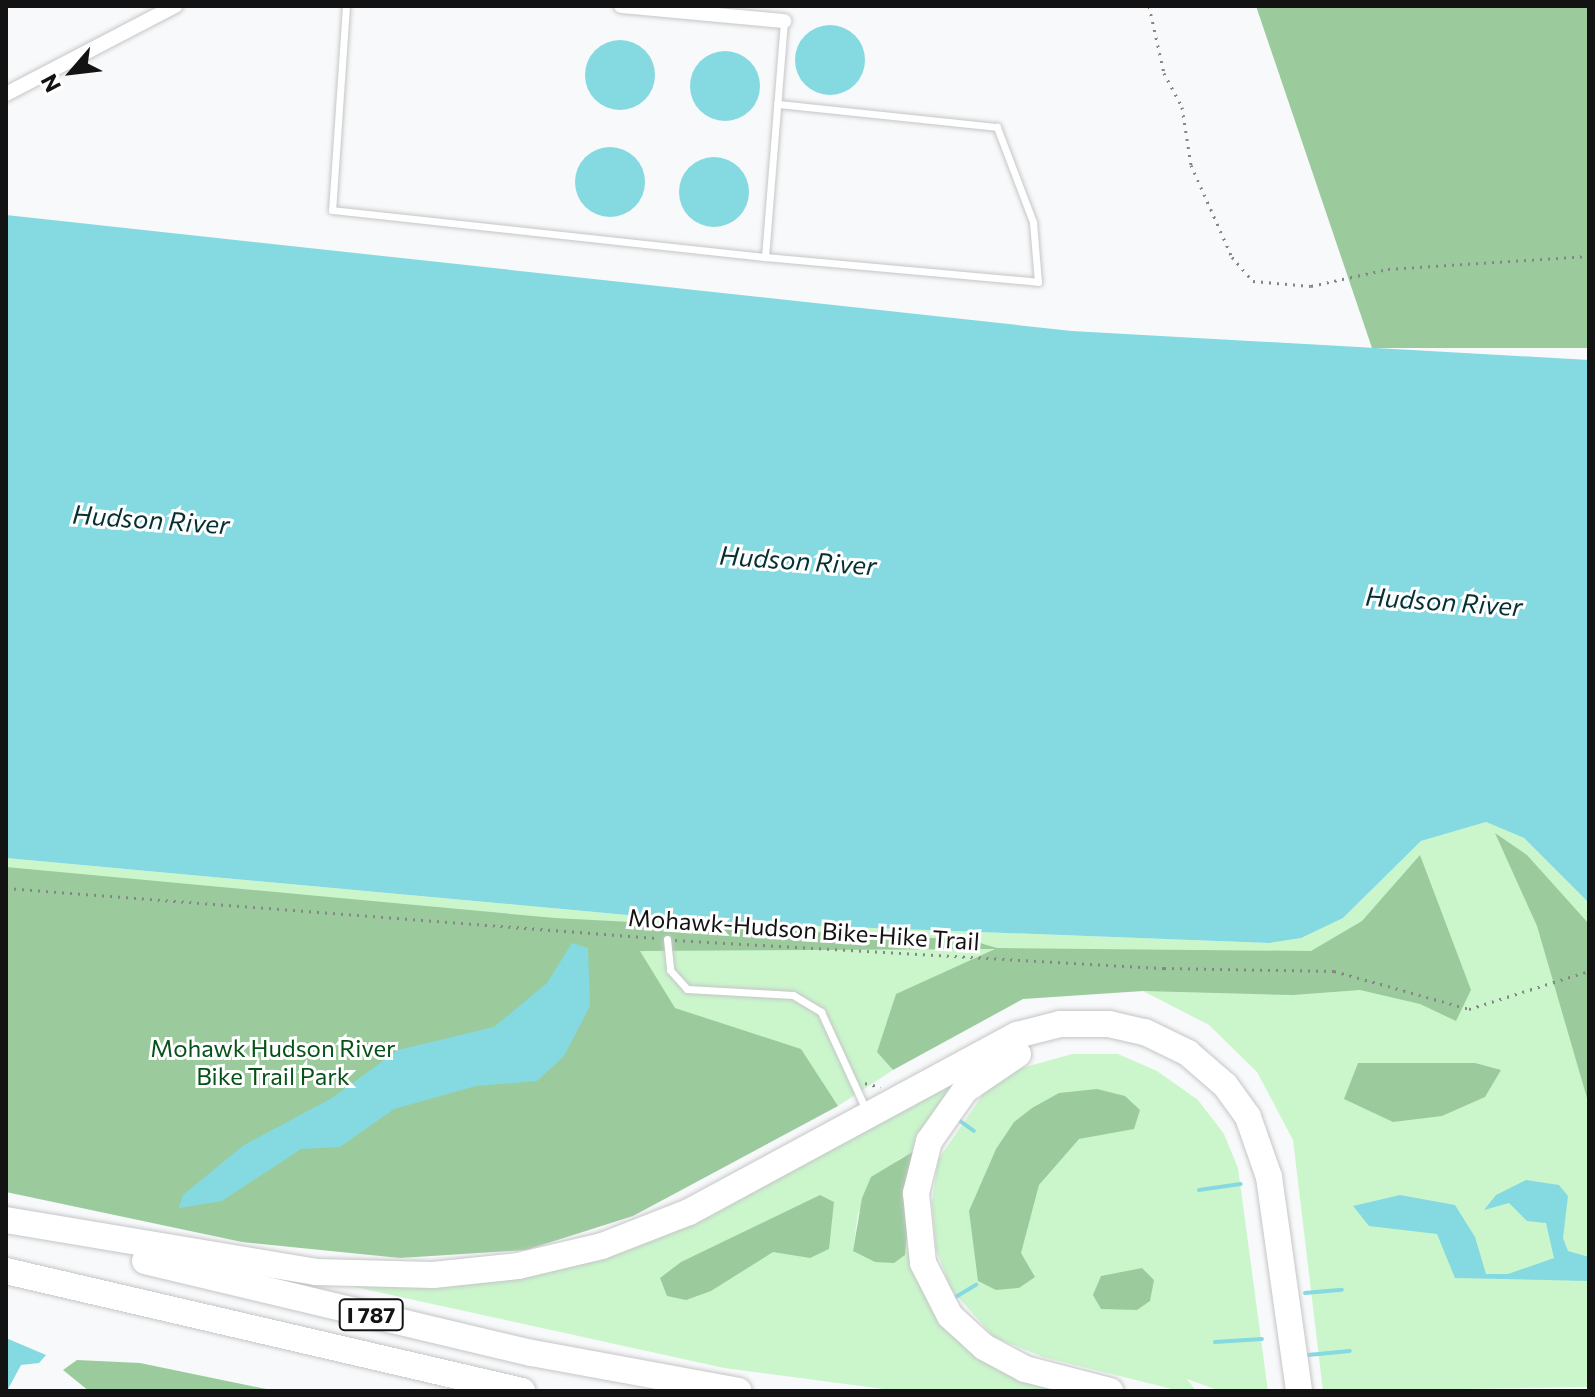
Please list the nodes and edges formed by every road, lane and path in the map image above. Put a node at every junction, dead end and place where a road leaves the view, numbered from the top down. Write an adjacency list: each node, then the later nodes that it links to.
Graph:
1 (175, 6): 6 (street)
2 (346, 6): 9 (lane)
3 (621, 6): 5 (street)
4 (1149, 6): 8 (path)
5 (784, 21): 7 (lane)
6 (6, 94)
7 (777, 104): 9 (lane); 9 (lane)
8 (1589, 256)
9 (765, 257)
10 (6, 888): 11 (path, Mohawk-Hudson Bike-Hike Trail)
11 (667, 939): 12 (path, Mohawk-Hudson Bike-Hike Trail); 15 (lane)
12 (1589, 971)
13 (858, 1078): 14 (path)
14 (888, 1086)
15 (869, 1115): 16 (highway); 23 (highway)
16 (6, 1220)
17 (6, 1229): 20 (highway, I 787)
18 (6, 1271): 19 (highway, I 787)
19 (522, 1391)
20 (739, 1391)
21 (1110, 1391): 22 (highway)
22 (1284, 1391)
23 (1299, 1391)

